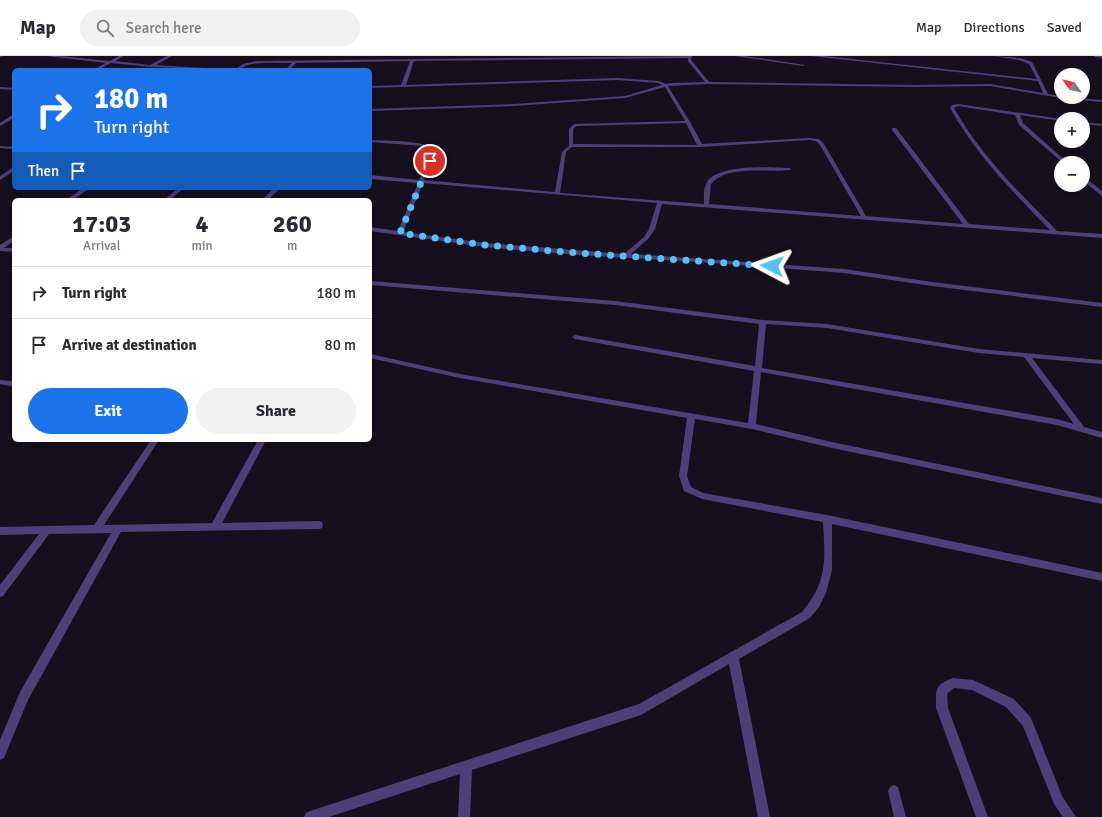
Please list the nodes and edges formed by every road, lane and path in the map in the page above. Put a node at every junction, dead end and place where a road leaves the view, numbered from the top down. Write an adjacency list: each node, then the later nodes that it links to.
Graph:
1 (48, 56): 12 (street)
2 (72, 56): 12 (street)
3 (122, 56): 14 (street)
4 (170, 56): 17 (street)
5 (689, 56): 13 (street); 25 (street)
6 (737, 56): 18 (street)
7 (813, 56): 24 (street)
8 (995, 56): 24 (street)
9 (1096, 56): 11 (street)
10 (248, 57): 15 (street)
11 (1102, 57)
12 (67, 58): 14 (street)
13 (412, 60): 16 (street); 26 (street)
14 (110, 62): 17 (street); 19 (street)
15 (250, 62): 16 (street); 22 (street)
16 (295, 62): 23 (street)
17 (151, 66): 20 (street); 21 (street)
18 (803, 66)
19 (99, 68)
20 (148, 68)
21 (177, 68)
22 (238, 68)
23 (289, 68)
24 (1039, 80): 33 (street)
25 (708, 83): 27 (street); 33 (street)
26 (403, 86): 27 (street); 28 (street)
27 (666, 86): 37 (street); 41 (street)
28 (372, 87)
29 (0, 88): 30 (street)
30 (8, 89): 31 (street); 32 (street)
31 (12, 89)
32 (0, 93)
33 (1046, 94): 34 (street)
34 (1054, 96)
35 (1090, 100): 36 (street)
36 (1102, 101)
37 (372, 110)
38 (1017, 114): 40 (street); 51 (street); 72 (street)
39 (12, 117): 43 (street)
40 (1054, 119)
41 (688, 122): 47 (street); 48 (street)
42 (1090, 124): 44 (street)
43 (0, 125)
44 (1102, 125)
45 (894, 129): 69 (street)
46 (372, 140): 56 (street)
47 (571, 146): 48 (street); 61 (street)
48 (700, 146): 68 (street)
49 (0, 147): 50 (street)
50 (12, 148)
51 (1058, 156)
52 (788, 169): 67 (street)
53 (12, 170): 55 (street)
54 (372, 177): 56 (street)
55 (0, 178)
56 (421, 181): 61 (street); 71 (street)
57 (1090, 184): 62 (street)
58 (83, 190): 63 (street)
59 (179, 190): 64 (street)
60 (275, 190): 65 (street)
61 (557, 194): 66 (street)
62 (1102, 194)
63 (72, 198)
64 (169, 198)
65 (267, 198)
66 (660, 202): 67 (street); 77 (street)
67 (706, 206): 68 (street)
68 (864, 217): 69 (street)
69 (968, 226): 72 (street)
70 (372, 229): 71 (street)
71 (400, 233): 77 (street)
72 (1056, 233): 73 (street)
73 (1102, 236)
74 (12, 239): 75 (street)
75 (0, 248): 76 (street)
76 (12, 250)
77 (625, 256): 79 (street)
78 (372, 283): 80 (street)
79 (1102, 305)
80 (763, 322): 83 (street); 85 (street)
81 (575, 337): 85 (street)
82 (372, 356): 88 (street)
83 (1027, 356): 84 (street); 90 (street)
84 (1102, 362)
85 (758, 369): 89 (street); 90 (street)
86 (0, 382): 87 (street)
87 (12, 384)
88 (691, 416): 89 (street); 95 (street)
89 (752, 426): 94 (street)
90 (1081, 428): 91 (street)
91 (1102, 435)
92 (154, 442): 98 (street)
93 (261, 442): 97 (street)
94 (1102, 501)
95 (827, 519): 102 (street); 104 (street)
96 (319, 525): 97 (street)
97 (215, 527): 99 (street)
98 (97, 529): 99 (street); 100 (street)
99 (118, 529): 105 (street)
100 (46, 530): 101 (street); 103 (street)
101 (0, 531)
102 (1102, 578)
103 (0, 593)
104 (733, 657): 106 (street); 110 (street)
105 (0, 754)
106 (466, 767): 108 (street); 109 (street)
107 (894, 791): 111 (street)
108 (310, 817)
109 (464, 817)
110 (764, 817)
111 (900, 817)
112 (982, 817): 113 (street)
113 (1070, 817)

